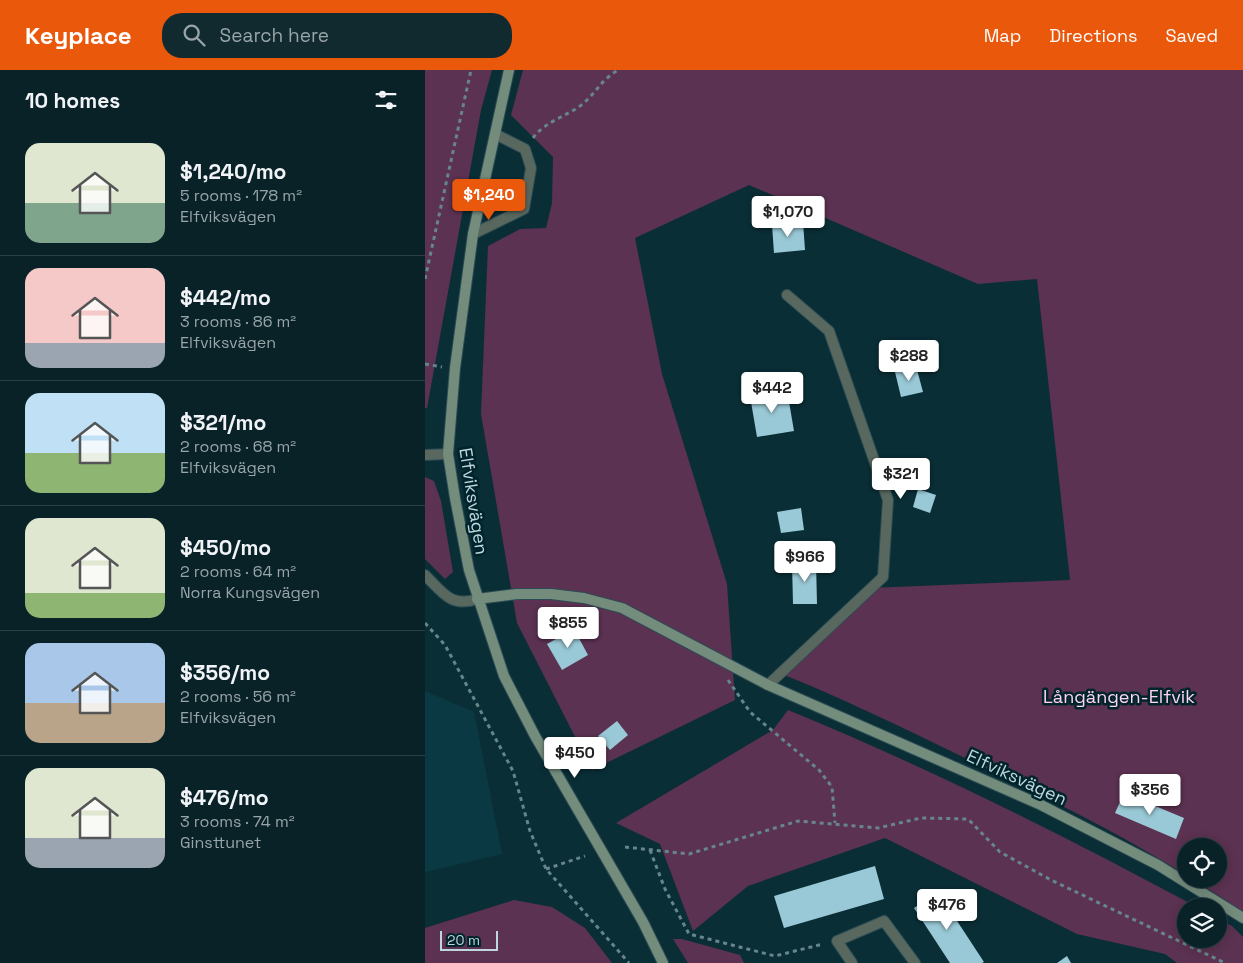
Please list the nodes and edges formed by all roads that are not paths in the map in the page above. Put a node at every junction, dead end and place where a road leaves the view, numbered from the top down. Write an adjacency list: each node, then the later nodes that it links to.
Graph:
1 (509, 70): 2 (street, Elfviksvägen)
2 (495, 134): 3 (street, Elfviksvägen); 3 (street)
3 (473, 234): 5 (street, Elfviksvägen)
4 (787, 295): 9 (street)
5 (448, 454): 6 (street); 8 (street, Elfviksvägen)
6 (425, 455)
7 (425, 575): 8 (street)
8 (477, 598): 9 (street, Elfviksvägen); 11 (street)
9 (768, 684): 10 (street, Elfviksvägen)
10 (1243, 918)
11 (663, 963)
12 (852, 963): 13 (street)
13 (915, 963)

